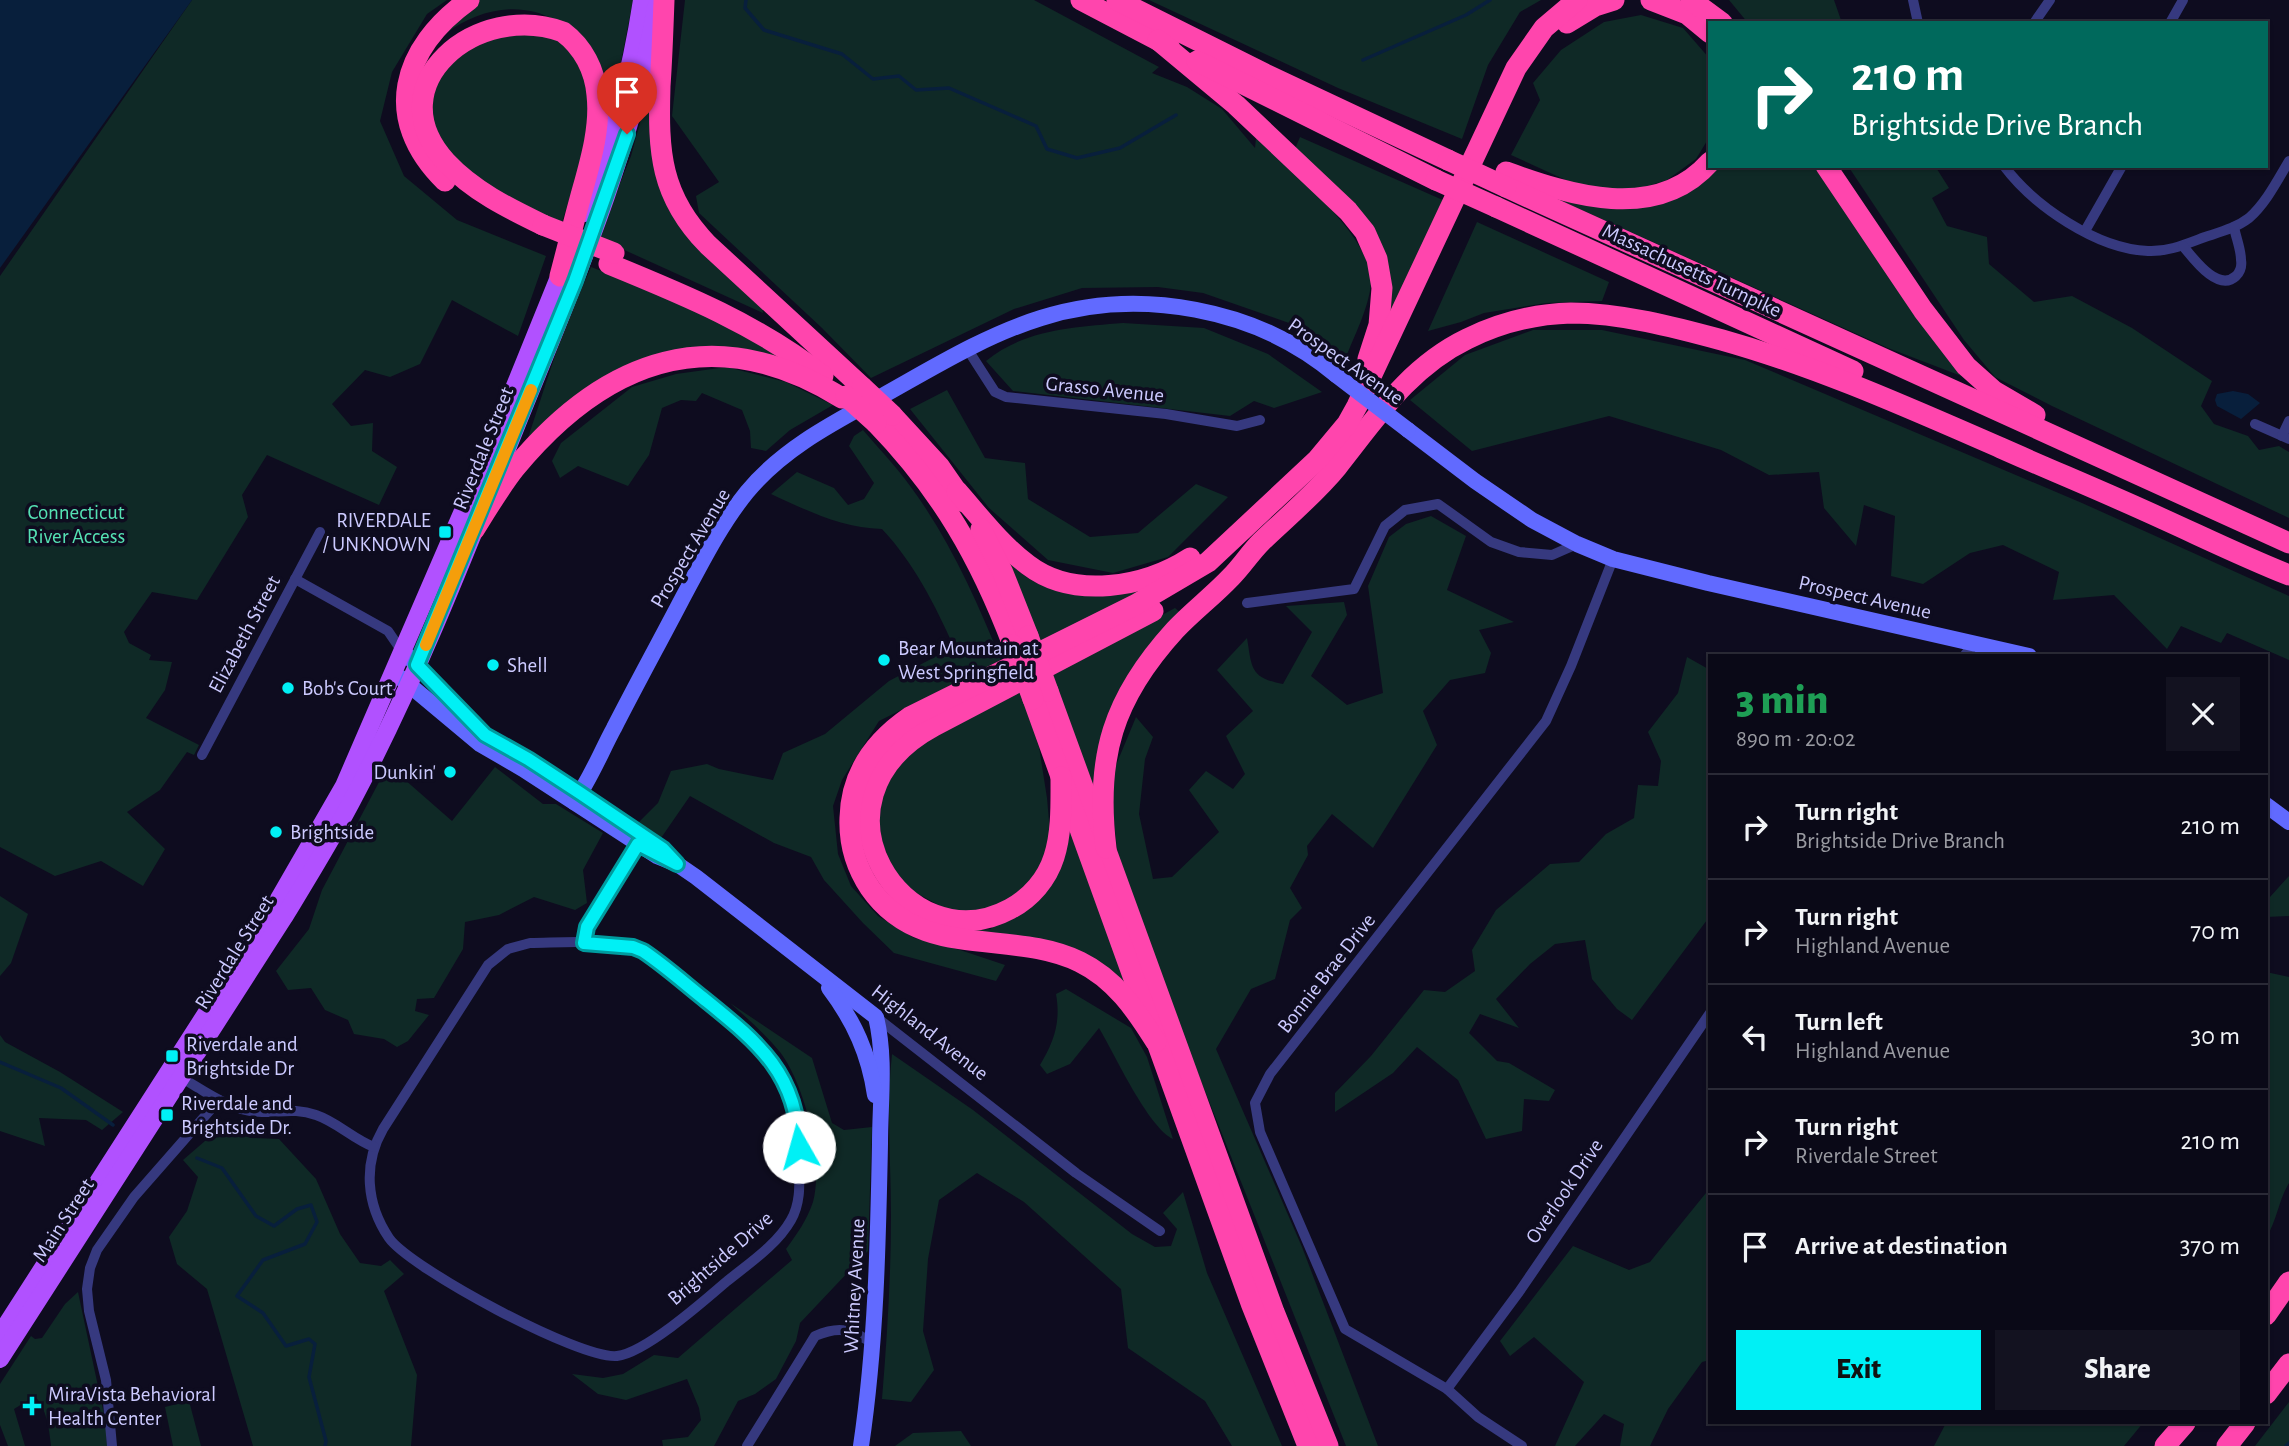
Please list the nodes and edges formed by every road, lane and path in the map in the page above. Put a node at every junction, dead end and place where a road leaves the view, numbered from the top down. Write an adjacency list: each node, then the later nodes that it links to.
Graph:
1 (469, 0): 27 (highway)
2 (642, 0): 31 (main road, Riverdale Street)
3 (657, 0): 43 (main road, Riverdale Street)
4 (664, 0): 33 (highway)
5 (1081, 0): 19 (highway, Massachusetts Turnpike)
6 (1117, 0): 25 (highway, Massachusetts Turnpike, bridge)
7 (1577, 0): 39 (highway)
8 (1614, 0): 39 (highway)
9 (1651, 0): 18 (highway)
10 (1691, 0): 14 (highway)
11 (1913, 0): 15 (street)
12 (2050, 0): 16 (street)
13 (2183, 0): 17 (street)
14 (1719, 21)
15 (1918, 21)
16 (2035, 21)
17 (2171, 21)
18 (1708, 31)
19 (1158, 40): 39 (highway); 50 (highway, Massachusetts Turnpike, bridge)
20 (2289, 161): 26 (street)
21 (1708, 164): 25 (highway)
22 (1827, 168): 41 (highway)
23 (2006, 168): 28 (street)
24 (2121, 168): 28 (street)
25 (1506, 179): 41 (highway, Massachusetts Turnpike)
26 (2234, 227): 29 (street); 29 (street)
27 (541, 230): 30 (highway); 31 (highway)
28 (2085, 230): 29 (street)
29 (2183, 246)
30 (611, 259): 33 (highway); 34 (highway)
31 (560, 276): 55 (main road, Riverdale Street)
32 (968, 350): 36 (street, Grasso Avenue); 47 (street, Prospect Avenue, bridge); 64 (street, Prospect Avenue)
33 (839, 367): 34 (highway)
34 (850, 394): 35 (highway, bridge); 43 (highway)
35 (878, 417): 42 (highway); 54 (highway)
36 (1260, 420)
37 (2289, 421): 40 (street)
38 (2255, 424): 40 (street)
39 (1353, 430): 45 (highway); 48 (highway); 51 (highway)
40 (2286, 437)
41 (2146, 478): 46 (highway, Massachusetts Turnpike)
42 (957, 491): 45 (highway); 54 (highway)
43 (474, 530): 58 (main road, Riverdale Street)
44 (320, 532): 52 (street, Elizabeth Street)
45 (1229, 543): 76 (highway)
46 (2289, 543)
47 (1577, 544): 49 (street, Prospect Avenue); 53 (street)
48 (1247, 556): 63 (highway); 68 (highway)
49 (1613, 559): 56 (street, Prospect Avenue); 89 (street, Bonnie Brae Drive)
50 (2289, 569)
51 (2289, 575)
52 (295, 579): 55 (street); 62 (street, Elizabeth Street)
53 (1247, 603)
54 (1020, 640): 61 (highway, bridge)
55 (401, 650): 58 (street, Highland Avenue); 59 (main road, Riverdale Street)
56 (1969, 650): 57 (street, Prospect Avenue)
57 (2009, 654)
58 (417, 665): 60 (main road, Riverdale Street); 64 (street, Highland Avenue)
59 (392, 673): 60 (street, Highland Avenue); 79 (main road, Riverdale Street)
60 (409, 682): 64 (street, Highland Avenue); 77 (main road, Riverdale Street)
61 (1040, 695): 63 (highway); 68 (highway)
62 (202, 755)
63 (1061, 777): 76 (highway)
64 (577, 797): 67 (street, Highland Avenue); 69 (street, Highland Avenue)
65 (2268, 806): 66 (street)
66 (2289, 822)
67 (638, 844): 69 (street, Highland Avenue); 70 (street)
68 (1106, 848): 97 (highway)
69 (677, 864): 71 (street, Highland Avenue)
70 (584, 943): 81 (street, Brightside Drive); 81 (street, Brightside Drive)
71 (816, 971): 73 (street, Highland Avenue); 75 (street, Whitney Avenue)
72 (1708, 1016): 89 (street, Overlook Drive)
73 (876, 1017): 74 (street, Whitney Avenue)
74 (886, 1032): 75 (street); 80 (street, Whitney Avenue); 82 (street, Highland Avenue)
75 (861, 1038): 80 (street, Whitney Avenue)
76 (1156, 1042): 96 (highway)
77 (181, 1077): 78 (street); 79 (main road, Riverdale Street)
78 (219, 1100): 81 (street); 93 (street)
79 (157, 1103): 85 (main road, Main Street); 87 (main road, Main Street)
80 (880, 1128): 86 (street, Whitney Avenue)
81 (374, 1147)
82 (1160, 1231)
83 (2289, 1282): 84 (highway)
84 (2268, 1312)
85 (0, 1335)
86 (873, 1343): 94 (street); 95 (street, Whitney Avenue)
87 (0, 1359)
88 (2289, 1364): 90 (highway)
89 (1447, 1389): 98 (street, Bonnie Brae Drive)
90 (2268, 1392)
91 (2184, 1424): 99 (highway)
92 (2244, 1424): 100 (highway)
93 (112, 1446)
94 (747, 1446)
95 (861, 1446)
96 (1308, 1446)
97 (1328, 1446)
98 (1522, 1446)
99 (2165, 1446)
100 (2227, 1446)

